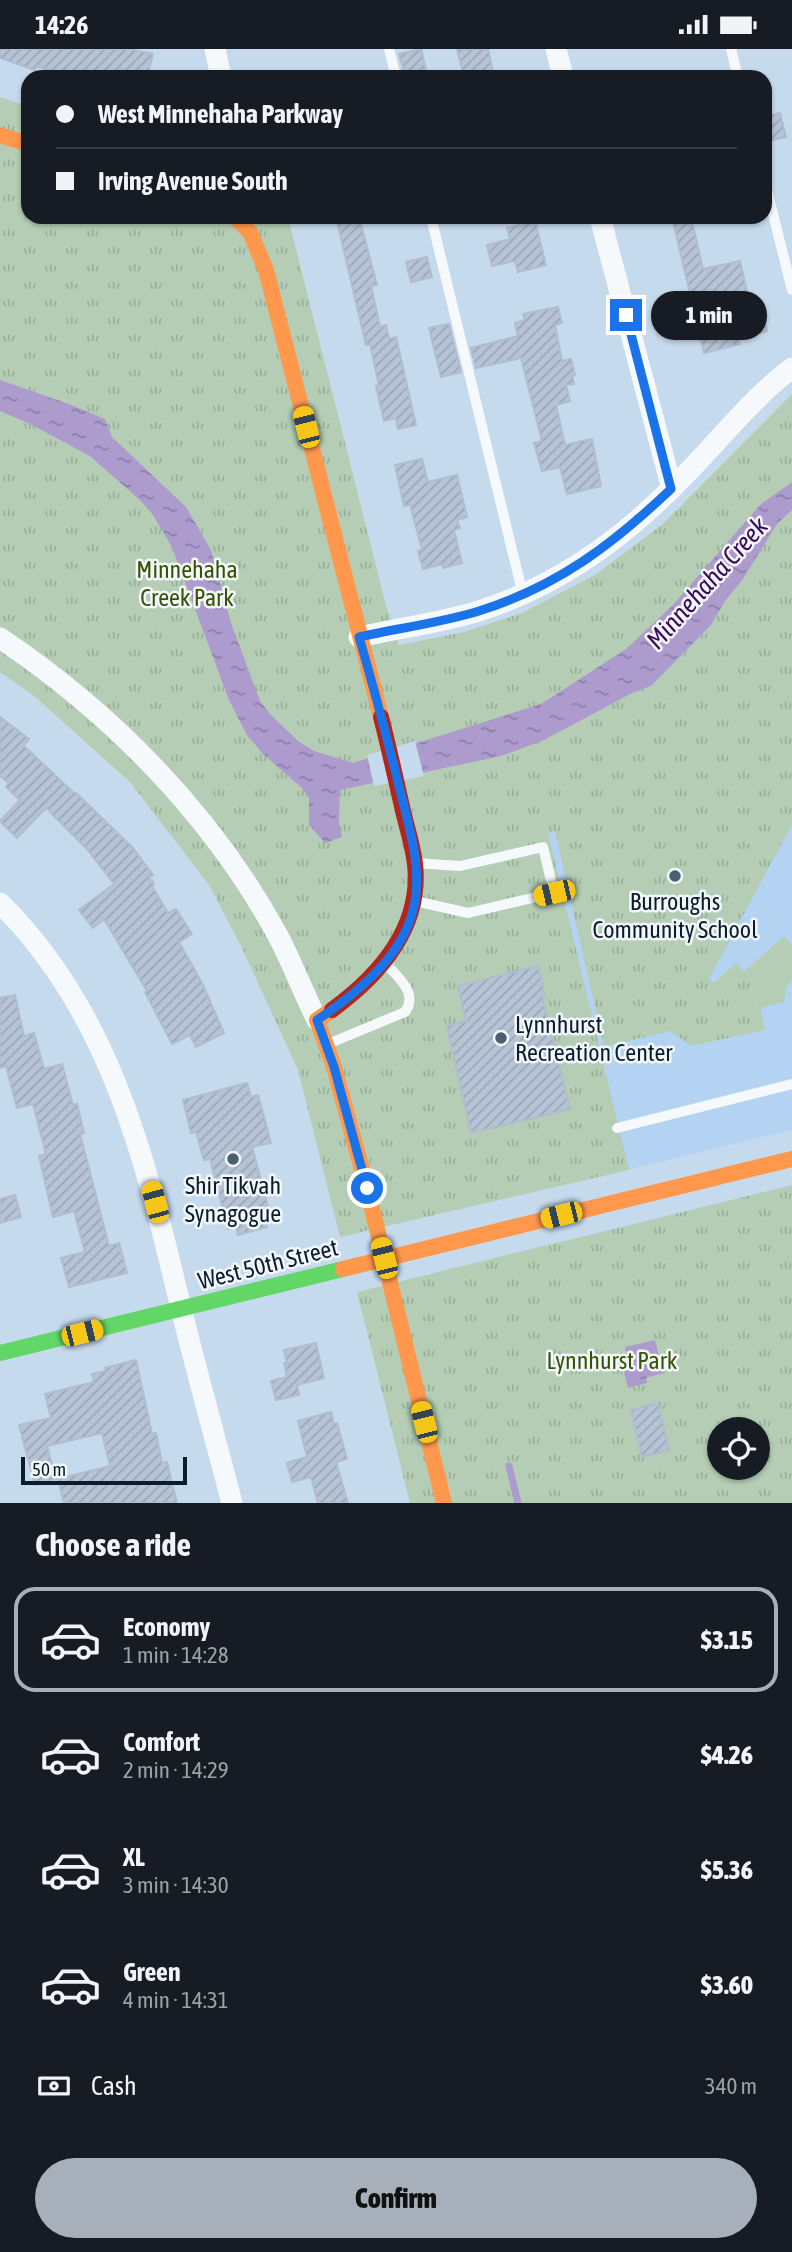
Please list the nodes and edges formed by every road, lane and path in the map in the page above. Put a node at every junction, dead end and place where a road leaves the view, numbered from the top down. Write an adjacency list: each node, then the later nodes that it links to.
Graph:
1 (215, 49): 5 (street)
2 (389, 49): 6 (lane)
3 (556, 49): 7 (street)
4 (731, 49): 8 (lane)
5 (220, 70)
6 (394, 70)
7 (562, 70)
8 (736, 70)
9 (0, 135): 10 (street)
10 (21, 142)
11 (772, 210): 15 (lane)
12 (242, 224): 19 (street)
13 (432, 224): 18 (lane)
14 (602, 224): 17 (street)
15 (792, 290)
16 (792, 368): 17 (street)
17 (671, 489): 18 (street)
18 (523, 595): 19 (street)
19 (359, 637): 21 (street)
20 (0, 638): 25 (street)
21 (415, 863): 22 (street); 22 (lane)
22 (415, 901): 24 (street)
23 (0, 903): 31 (street)
24 (384, 962): 25 (street); 26 (lane)
25 (317, 1020): 26 (street)
26 (325, 1045): 30 (street)
27 (792, 1084): 28 (lane)
28 (617, 1128)
29 (792, 1159): 30 (street, West 50th Street)
30 (384, 1258): 31 (street, West 50th Street); 34 (street)
31 (182, 1309): 32 (street, West 50th Street); 33 (street)
32 (0, 1353)
33 (232, 1503)
34 (444, 1503)

